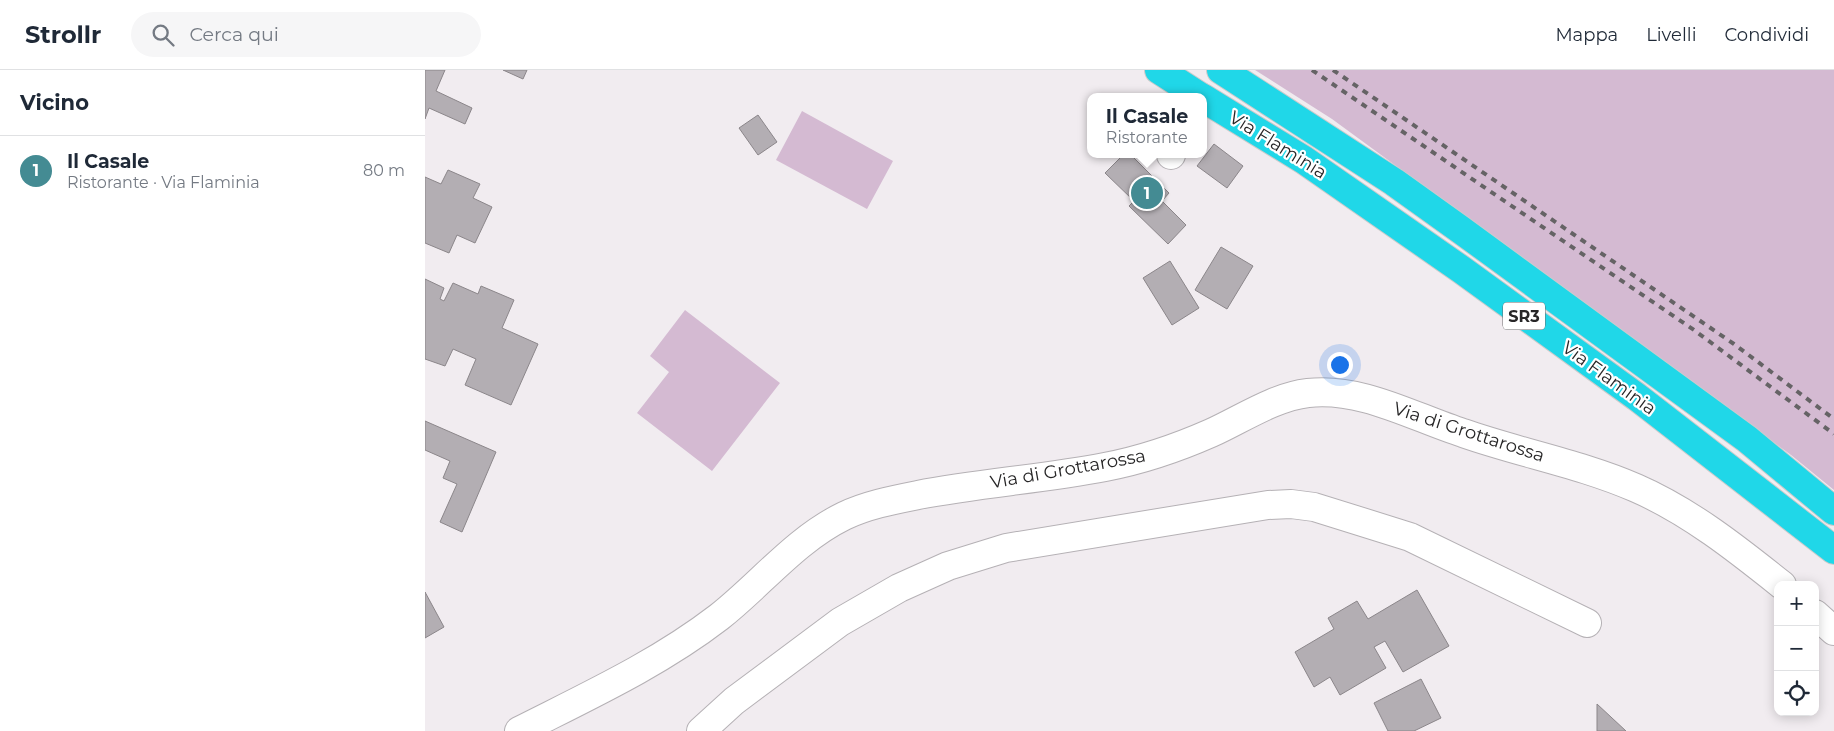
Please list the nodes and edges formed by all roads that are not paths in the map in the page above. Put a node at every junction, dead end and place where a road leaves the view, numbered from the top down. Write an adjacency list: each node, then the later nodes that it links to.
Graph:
1 (1159, 70): 3 (highway, Via Flaminia / SR3)
2 (1221, 70): 5 (highway, Via Flaminia / SR3)
3 (1190, 93)
4 (1207, 105): 6 (highway, Via Flaminia / SR3)
5 (1834, 511)
6 (1834, 550)
7 (1776, 581): 11 (street, Via di Grottarossa)
8 (1819, 618): 10 (street)
9 (1587, 623): 12 (street)
10 (1834, 631)
11 (519, 731)
12 (701, 731)

